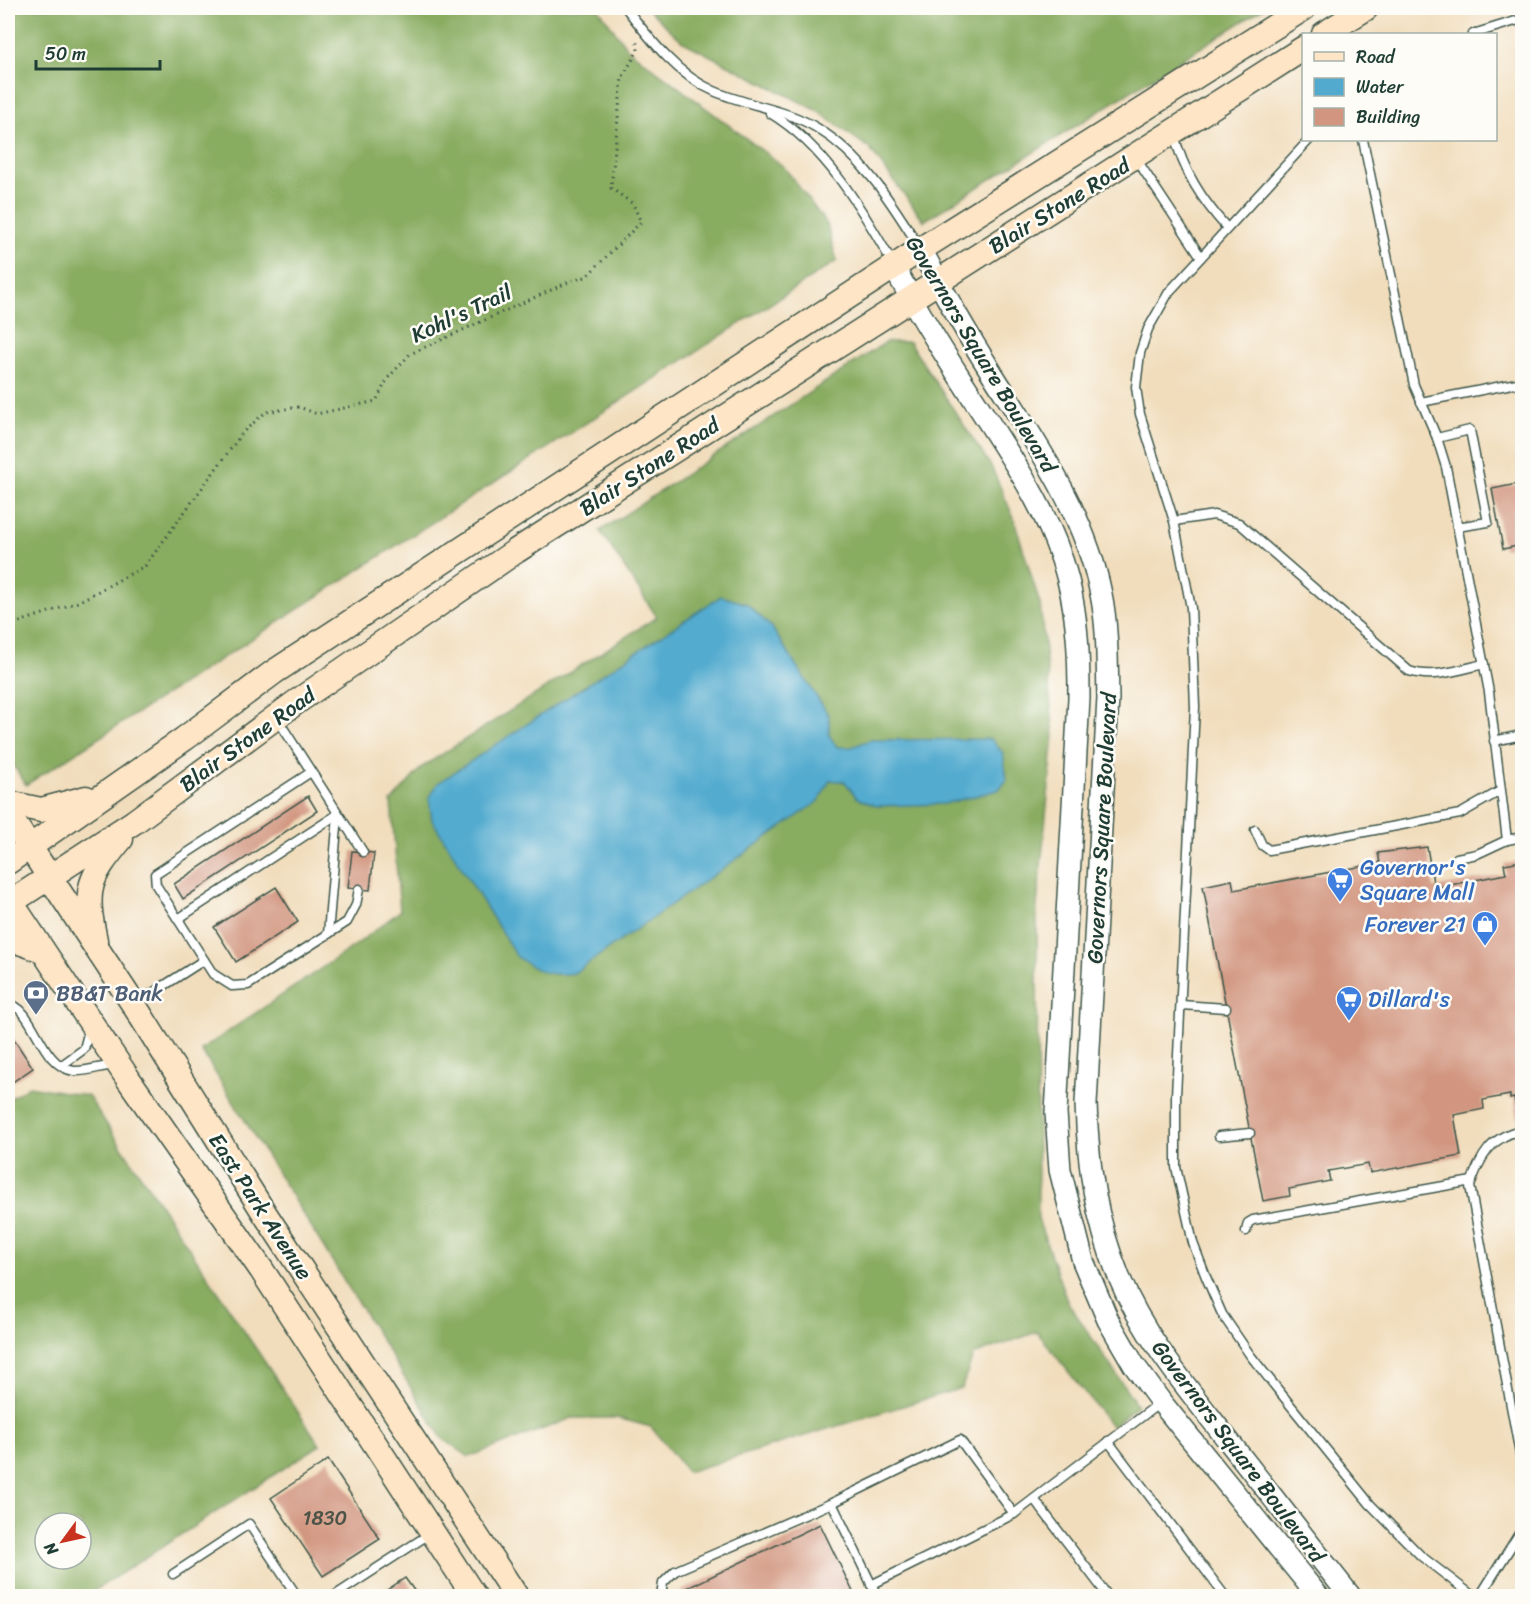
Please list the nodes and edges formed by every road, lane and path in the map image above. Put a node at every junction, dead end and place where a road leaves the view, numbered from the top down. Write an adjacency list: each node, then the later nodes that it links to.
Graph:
1 (626, 8): 4 (lane, Governors Square Boulevard)
2 (1304, 8): 10 (main road, Blair Stone Road)
3 (1366, 8): 6 (main road)
4 (635, 19): 9 (lane, Governors Square Boulevard); 26 (path, Kohl's Trail)
5 (1522, 19): 7 (lane)
6 (1326, 33)
7 (1476, 33)
8 (1302, 49): 11 (main road, Blair Stone Road)
9 (759, 106): 16 (lane, Governors Square Boulevard); 18 (lane, Governors Square Boulevard)
10 (1144, 109): 14 (main road); 16 (main road, Blair Stone Road)
11 (1173, 133): 14 (main road, Blair Stone Road); 15 (lane)
12 (1308, 141): 15 (lane)
13 (1364, 141): 22 (lane)
14 (1135, 157): 17 (lane); 19 (main road, Blair Stone Road)
15 (1227, 228): 17 (lane)
16 (921, 249): 18 (main road, Blair Stone Road); 19 (street, Governors Square Boulevard)
17 (1201, 257): 24 (lane)
18 (894, 267): 20 (street, Governors Square Boulevard); 29 (main road, Blair Stone Road)
19 (938, 282): 20 (main road, Blair Stone Road); 30 (street, Governors Square Boulevard)
20 (910, 298): 28 (street, Governors Square Boulevard); 31 (main road, Blair Stone Road)
21 (1522, 382): 22 (lane)
22 (1421, 402): 23 (lane)
23 (1437, 438): 25 (lane); 25 (lane)
24 (1174, 521): 27 (lane); 59 (lane)
25 (1457, 527): 27 (lane)
26 (8, 627)
27 (1484, 664): 33 (lane)
28 (1079, 671): 30 (street); 70 (street, Governors Square Boulevard)
29 (274, 672): 31 (main road); 35 (main road, Blair Stone Road)
30 (1108, 673): 69 (street, Governors Square Boulevard)
31 (286, 710): 34 (lane); 40 (main road, Blair Stone Road)
32 (1522, 735): 33 (lane)
33 (1494, 741): 36 (lane)
34 (311, 772): 39 (lane); 51 (lane)
35 (111, 790): 37 (main road); 44 (main road, Blair Stone Road)
36 (1500, 791): 41 (lane); 43 (lane)
37 (8, 803)
38 (8, 814): 44 (main road, East Park Avenue)
39 (338, 814): 45 (lane); 51 (lane); 52 (lane)
40 (135, 821): 48 (main road, Blair Stone Road); 55 (main road)
41 (1255, 830)
42 (1522, 837): 43 (lane)
43 (1507, 840): 46 (lane)
44 (29, 848): 47 (main road, Blair Stone Road); 48 (main road, East Park Avenue)
45 (363, 852)
46 (1457, 858)
47 (8, 862)
48 (48, 878): 50 (main road, Blair Stone Road); 55 (main road, East Park Avenue)
49 (359, 889): 52 (lane)
50 (8, 901): 54 (main road, East Park Avenue)
51 (178, 919): 56 (lane)
52 (328, 934): 56 (lane)
53 (8, 938): 54 (main road)
54 (42, 950): 61 (main road, East Park Avenue)
55 (98, 951): 58 (main road, East Park Avenue)
56 (204, 960): 58 (lane)
57 (8, 1004): 62 (lane)
58 (134, 1005): 83 (main road, East Park Avenue)
59 (1181, 1005): 60 (lane); 90 (lane)
60 (1226, 1008)
61 (91, 1022): 62 (lane); 63 (main road, East Park Avenue)
62 (62, 1065): 63 (lane)
63 (120, 1065): 77 (main road, East Park Avenue)
64 (1522, 1130): 67 (lane)
65 (1250, 1133): 66 (lane)
66 (1219, 1136)
67 (1472, 1181): 68 (lane); 72 (lane)
68 (1246, 1231)
69 (1184, 1385): 70 (street); 89 (street, Governors Square Boulevard)
70 (1161, 1402): 71 (lane); 88 (street, Governors Square Boulevard)
71 (1108, 1441): 73 (lane); 87 (lane)
72 (1522, 1465)
73 (1034, 1499): 75 (lane); 86 (lane)
74 (832, 1503): 75 (lane); 79 (lane); 84 (lane)
75 (1014, 1514): 79 (lane)
76 (1522, 1529): 91 (lane)
77 (432, 1533): 81 (lane); 82 (main road, East Park Avenue)
78 (173, 1574): 80 (lane)
79 (871, 1585): 85 (lane)
80 (297, 1596)
81 (334, 1596)
82 (474, 1596)
83 (516, 1596)
84 (661, 1596)
85 (877, 1596)
86 (1108, 1596)
87 (1225, 1596)
88 (1318, 1596)
89 (1350, 1596)
90 (1473, 1596)
91 (1480, 1596)

